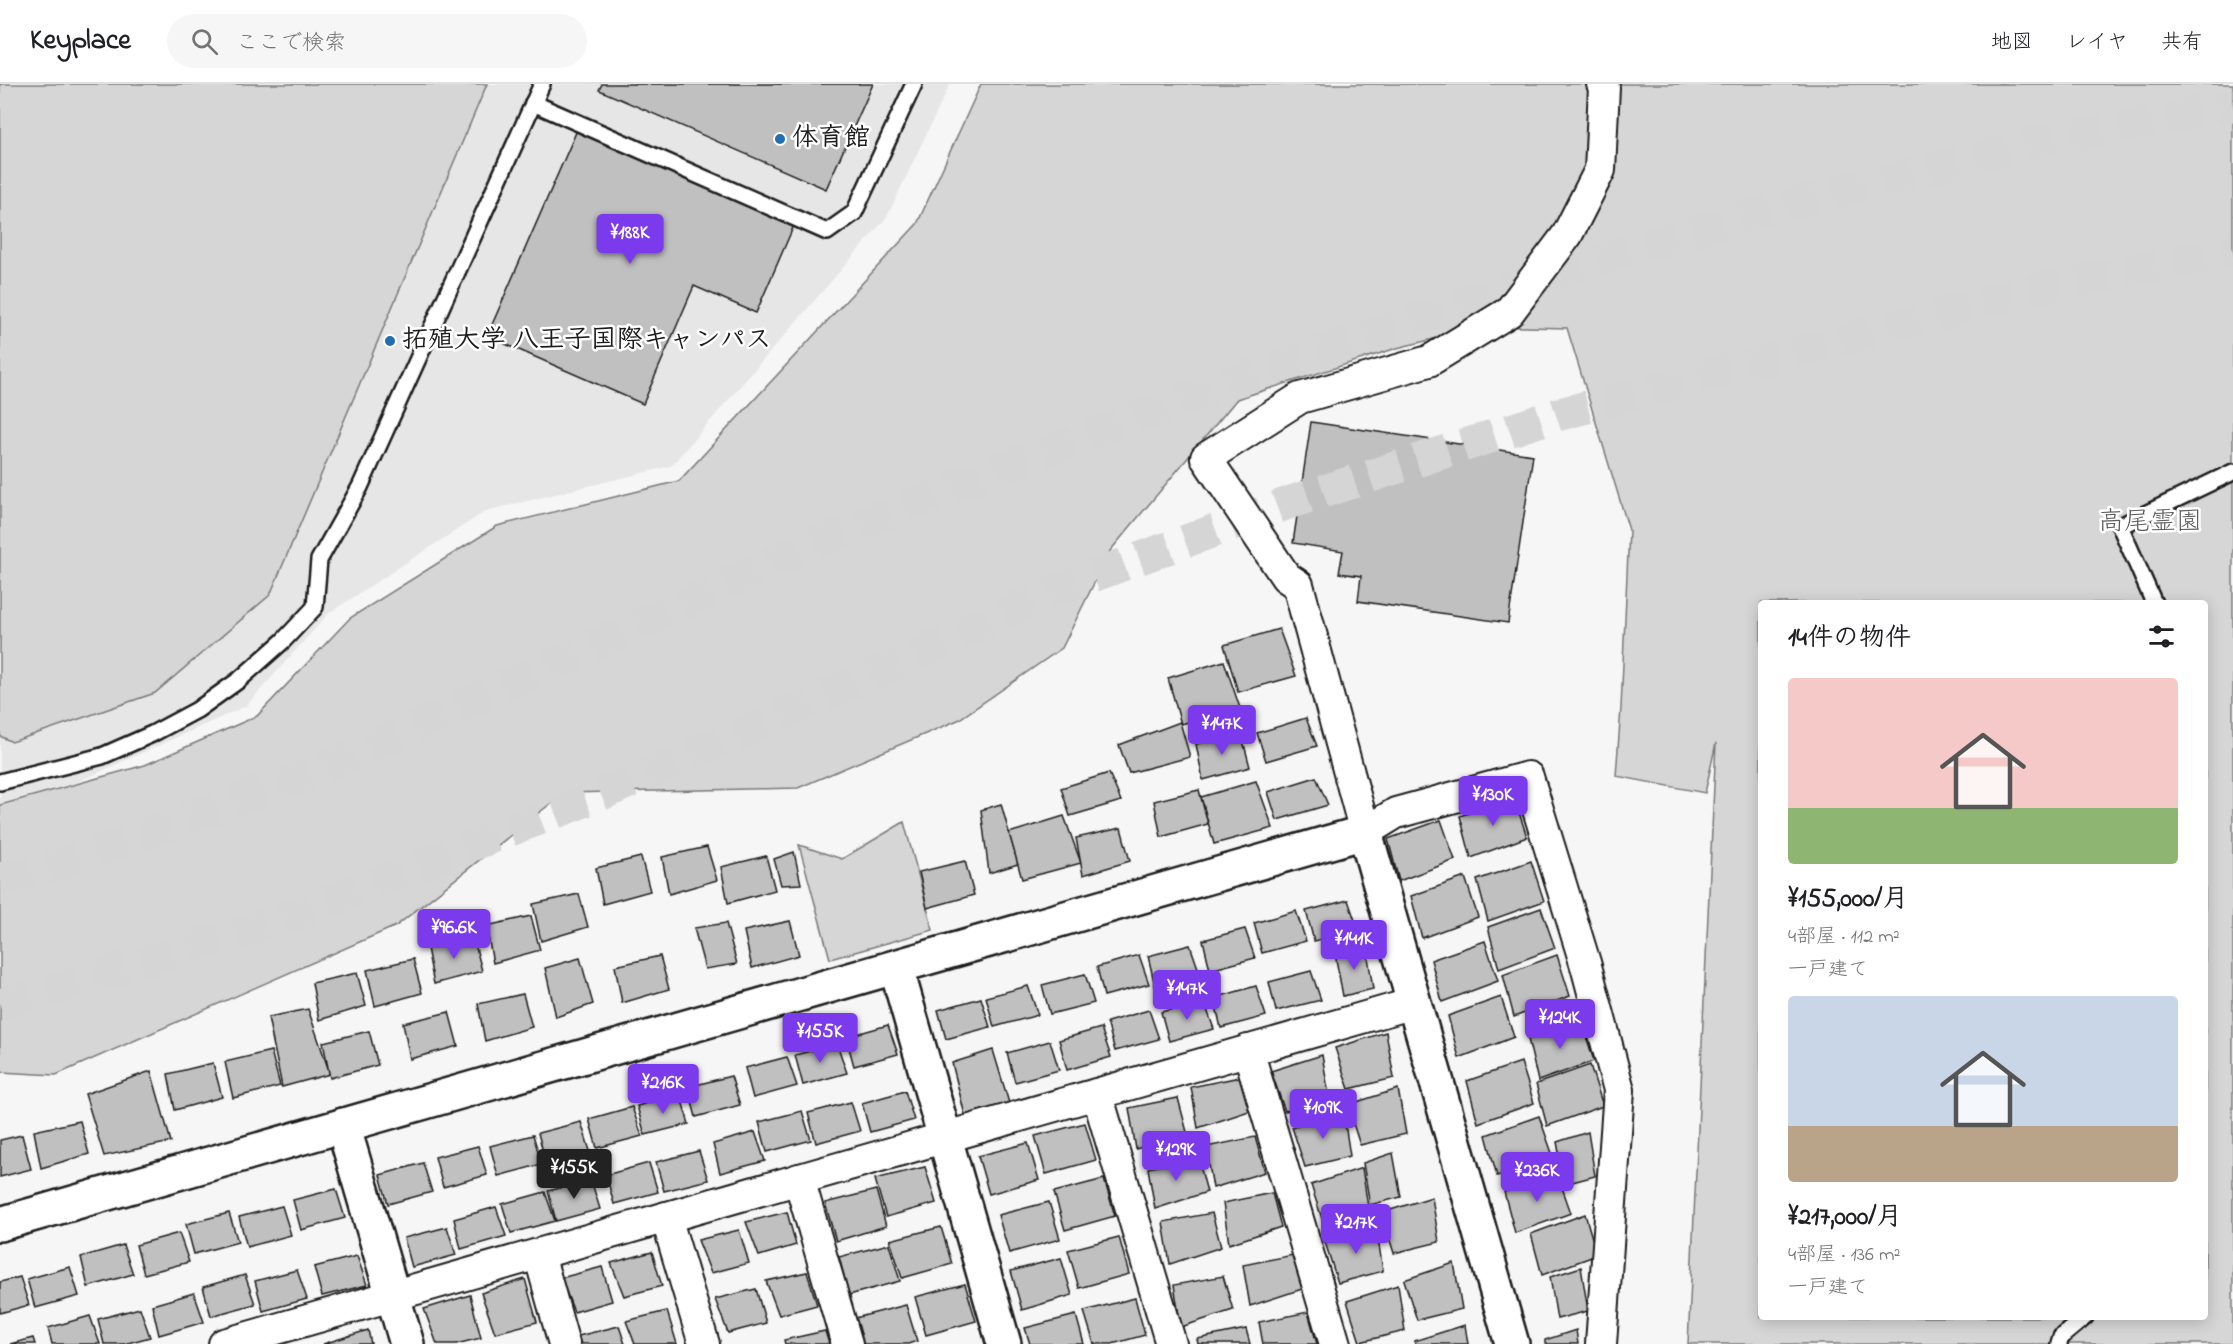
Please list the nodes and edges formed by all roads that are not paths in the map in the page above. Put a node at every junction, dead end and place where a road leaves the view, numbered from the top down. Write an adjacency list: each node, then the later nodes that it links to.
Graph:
1 (542, 84): 4 (lane)
2 (914, 84): 4 (lane)
3 (1602, 84): 8 (street)
4 (533, 103): 7 (lane)
5 (2233, 472): 6 (lane)
6 (2153, 600)
7 (0, 782)
8 (1365, 832): 9 (street); 10 (street); 30 (street)
9 (896, 967): 13 (street); 14 (street)
10 (1414, 1002): 11 (street); 29 (street)
11 (1248, 1050): 12 (street); 28 (street)
12 (1097, 1094): 14 (street); 27 (street)
13 (343, 1125): 17 (street); 19 (street)
14 (943, 1138): 15 (street); 26 (street)
15 (799, 1179): 16 (street); 25 (street)
16 (666, 1217): 18 (street); 24 (street)
17 (0, 1224)
18 (539, 1254): 19 (street); 23 (street)
19 (393, 1295): 21 (street); 22 (street)
20 (2081, 1320): 31 (lane)
21 (232, 1343)
22 (407, 1344)
23 (564, 1344)
24 (704, 1344)
25 (847, 1344)
26 (1004, 1344)
27 (1171, 1344)
28 (1335, 1344)
29 (1512, 1344)
30 (1601, 1344)
31 (2059, 1344)

